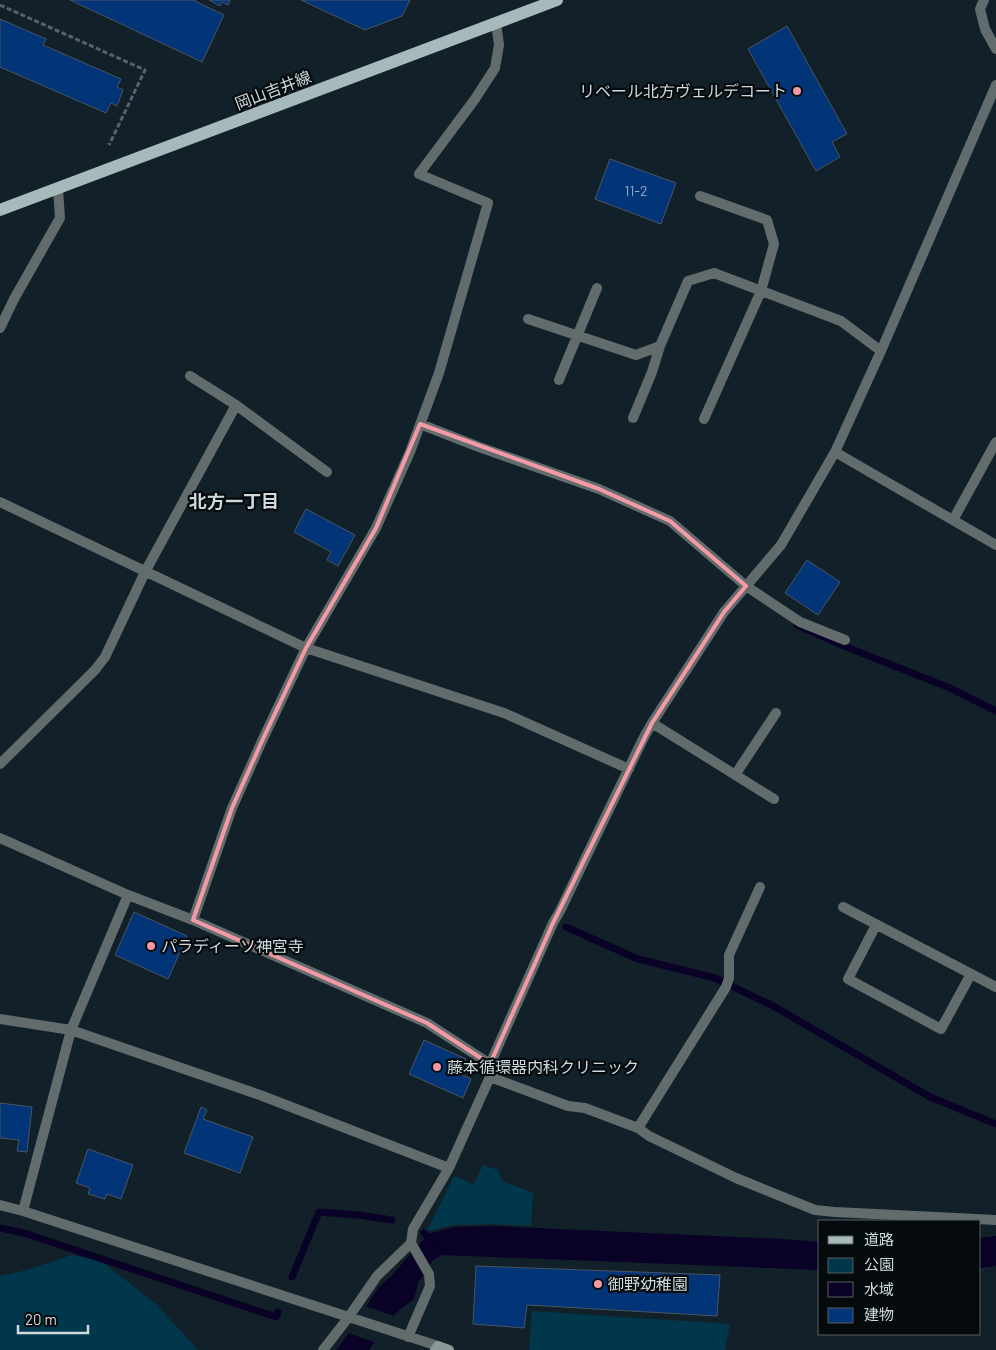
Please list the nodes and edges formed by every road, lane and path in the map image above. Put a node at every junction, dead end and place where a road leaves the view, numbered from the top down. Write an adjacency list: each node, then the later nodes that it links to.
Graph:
1 (557, 0): 4 (main road, 岡山吉井線)
2 (984, 0): 5 (street)
3 (0, 4): 7 (path)
4 (496, 23): 8 (main road, 岡山吉井線); 23 (street)
5 (996, 49)
6 (996, 85): 17 (street)
7 (109, 145)
8 (58, 189): 10 (main road, 岡山吉井線); 14 (street)
9 (700, 196): 12 (street)
10 (0, 210)
11 (597, 288): 15 (street)
12 (761, 291): 16 (street); 17 (street); 22 (street)
13 (528, 319): 15 (street)
14 (0, 328)
15 (578, 336): 16 (street); 19 (street)
16 (660, 346): 21 (street)
17 (881, 351): 25 (street)
18 (190, 376): 20 (street)
19 (560, 380)
20 (236, 405): 26 (street); 30 (street)
21 (633, 418)
22 (704, 419)
23 (420, 424): 31 (street); 33 (street)
24 (996, 442): 28 (street)
25 (834, 452): 28 (street); 31 (street)
26 (327, 472)
27 (0, 502): 30 (street)
28 (954, 520): 29 (street)
29 (996, 545)
30 (145, 572): 33 (street); 36 (street)
31 (746, 586): 32 (street); 35 (street)
32 (845, 640)
33 (306, 648): 37 (street); 44 (street)
34 (776, 713): 38 (street)
35 (652, 723): 37 (street); 38 (street)
36 (0, 764)
37 (630, 769): 50 (street)
38 (735, 775): 39 (street)
39 (774, 799)
40 (0, 838): 42 (street)
41 (760, 887): 52 (street)
42 (128, 895): 44 (street); 49 (street)
43 (843, 907): 45 (street)
44 (193, 920): 50 (street)
45 (876, 925): 46 (street); 46 (street)
46 (972, 974): 47 (street)
47 (996, 987)
48 (0, 1019): 49 (street)
49 (71, 1030): 53 (street); 55 (street)
50 (490, 1064): 51 (street)
51 (490, 1078): 52 (street); 53 (street)
52 (638, 1128): 56 (street)
53 (449, 1168): 57 (street)
54 (0, 1205): 55 (street)
55 (23, 1210): 58 (street)
56 (996, 1220)
57 (412, 1245): 58 (street); 59 (street)
58 (352, 1319): 59 (street); 61 (street)
59 (408, 1337): 60 (street)
60 (437, 1348): 62 (street)
61 (323, 1350)
62 (449, 1350)

